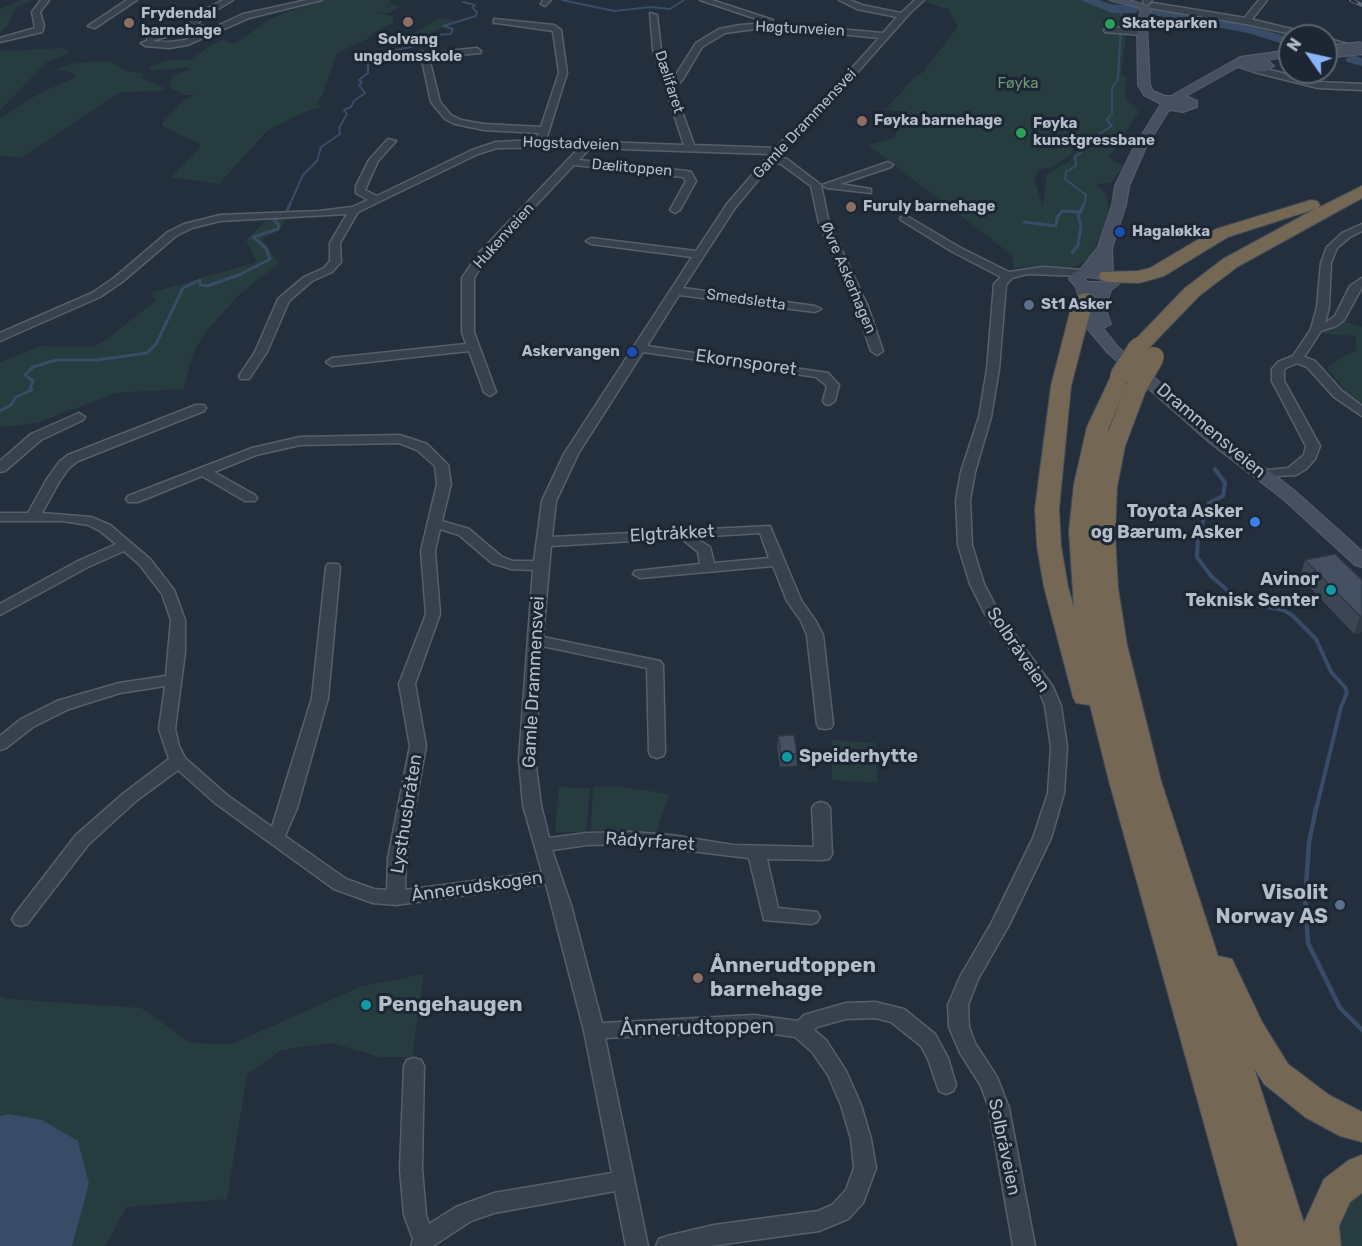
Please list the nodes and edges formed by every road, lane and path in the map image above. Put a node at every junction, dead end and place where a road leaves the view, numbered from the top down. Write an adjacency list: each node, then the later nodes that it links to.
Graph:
1 (45, 0): 26 (street)
2 (134, 0): 17 (street)
3 (229, 0): 18 (street)
4 (318, 0): 22 (street)
5 (704, 0): 19 (street)
6 (843, 0): 13 (street)
7 (920, 0): 13 (street, Gamle Drammensvei)
8 (1114, 0): 11 (main road)
9 (1125, 0): 11 (main road)
10 (1263, 0): 15 (street)
11 (1146, 4): 15 (street); 24 (main road)
12 (653, 15): 34 (street, Dælifaret)
13 (903, 16): 25 (street, Gamle Drammensvei)
14 (497, 21): 36 (street)
15 (1246, 21): 16 (street)
16 (1263, 24): 20 (street); 21 (street)
17 (92, 26)
18 (193, 26): 22 (street); 22 (street)
19 (801, 26): 25 (street, Høgtunveien); 34 (street, Høgtunveien)
20 (1278, 27)
21 (1278, 28)
22 (212, 30)
23 (1112, 30): 24 (street)
24 (1142, 32): 35 (main road)
25 (885, 36): 41 (street, Gamle Drammensvei)
26 (1, 40)
27 (1338, 43): 28 (street)
28 (1362, 48): 29 (main road, bridge)
29 (1338, 49)
30 (477, 51): 36 (street)
31 (1278, 59): 32 (main road, Drammensveien)
32 (1260, 66): 33 (street); 35 (main road, Drammensveien); 35 (main road, Drammensveien)
33 (1358, 86)
34 (671, 87): 40 (street, Dælifaret)
35 (1175, 102): 54 (main road, Drammensveien)
36 (543, 130): 38 (street)
37 (391, 141): 47 (street)
38 (540, 143): 39 (street, Hogstadveien); 47 (street, Hogstadveien)
39 (588, 144): 40 (street, Hogstadveien); 42 (street, Hukenveien)
40 (690, 148): 41 (street, Hogstadveien)
41 (774, 155): 44 (street); 55 (street, Gamle Drammensvei)
42 (573, 162): 50 (street, Dælitoppen); 63 (street, Hukenveien)
43 (888, 165): 44 (street)
44 (821, 185): 46 (street); 65 (street, Øvre Askerhagen)
45 (1362, 189): 57 (highway); 66 (highway)
46 (867, 190)
47 (377, 201): 49 (street, Hogstadveien)
48 (1362, 201): 66 (highway)
49 (354, 210): 62 (street, Hogstadveien); 69 (street)
50 (675, 210)
51 (905, 218): 56 (street)
52 (1362, 227): 61 (street)
53 (591, 241): 55 (street)
54 (1105, 248): 57 (main road, Drammensveien); 57 (main road, Drammensveien)
55 (699, 255): 59 (street, Gamle Drammensvei)
56 (1008, 276): 57 (street); 121 (street, Solbråveien)
57 (1099, 281): 78 (main road, Drammensveien); 78 (main road, Drammensveien); 110 (highway)
58 (1362, 281): 61 (street)
59 (677, 291): 60 (street, Smedsletta); 64 (street, Gamle Drammensvei)
60 (815, 309)
61 (1317, 328): 67 (street)
62 (0, 337)
63 (472, 347): 68 (street); 71 (street, Hukenveien)
64 (639, 348): 72 (street, Ekornsporet); 85 (street, Gamle Drammensvei)
65 (877, 351)
66 (1147, 352): 70 (highway, bridge)
67 (1297, 359): 74 (street); 78 (street)
68 (332, 362)
69 (245, 375)
70 (1127, 383): 106 (highway); 110 (highway)
71 (490, 392)
72 (829, 401)
73 (200, 408): 81 (street)
74 (1362, 412)
75 (79, 417): 76 (street)
76 (0, 468)
77 (203, 471): 79 (street); 80 (street, Lysthusbråten); 83 (street, Lysthusbråten)
78 (1268, 472): 87 (main road, Drammensveien); 89 (main road, Drammensveien)
79 (250, 498)
80 (133, 499)
81 (33, 516): 82 (street, Ånnerudskogen); 86 (street, Ånnerudskogen)
82 (0, 518)
83 (435, 522): 90 (street); 107 (street, Lysthusbråten)
84 (684, 533): 85 (street, Elgtråkket); 88 (street, Elgtråkket); 91 (street)
85 (543, 542): 90 (street, Gamle Drammensvei)
86 (124, 546): 94 (street); 96 (street, Ånnerudskogen)
87 (1362, 549)
88 (778, 561): 91 (street, Elgtråkket); 97 (street, Elgtråkket)
89 (1362, 561)
90 (541, 566): 95 (street, Gamle Drammensvei)
91 (707, 566): 93 (street, Elgtråkket)
92 (333, 567): 102 (street)
93 (640, 574)
94 (0, 610)
95 (534, 640): 99 (street); 103 (street, Gamle Drammensvei)
96 (173, 680): 98 (street); 100 (street, Ånnerudskogen)
97 (825, 724)
98 (0, 744)
99 (657, 752)
100 (178, 761): 102 (street, Ånnerudskogen); 109 (street)
101 (821, 808): 104 (street, Rådyrfaret)
102 (276, 838): 107 (street, Ånnerudskogen)
103 (542, 845): 104 (street, Rådyrfaret); 105 (street, Gamle Drammensvei)
104 (757, 852): 108 (street)
105 (552, 877): 107 (street, Ånnerudskogen); 112 (street, Gamle Drammensvei)
106 (1183, 896): 115 (highway); 123 (highway)
107 (396, 898)
108 (811, 917)
109 (21, 919)
110 (1169, 944): 122 (highway)
111 (801, 1030): 112 (street, Ånnerudtoppen); 114 (street, Ånnerudtoppen); 120 (street, Ånnerudtoppen)
112 (594, 1031): 117 (street, Gamle Drammensvei)
113 (414, 1066): 118 (street)
114 (946, 1085)
115 (1362, 1127)
116 (1362, 1171): 124 (highway)
117 (624, 1180): 118 (street); 119 (street, Gamle Drammensvei)
118 (423, 1242)
119 (637, 1246)
120 (667, 1246)
121 (1024, 1246)
122 (1257, 1246)
123 (1293, 1246)
124 (1322, 1246)

